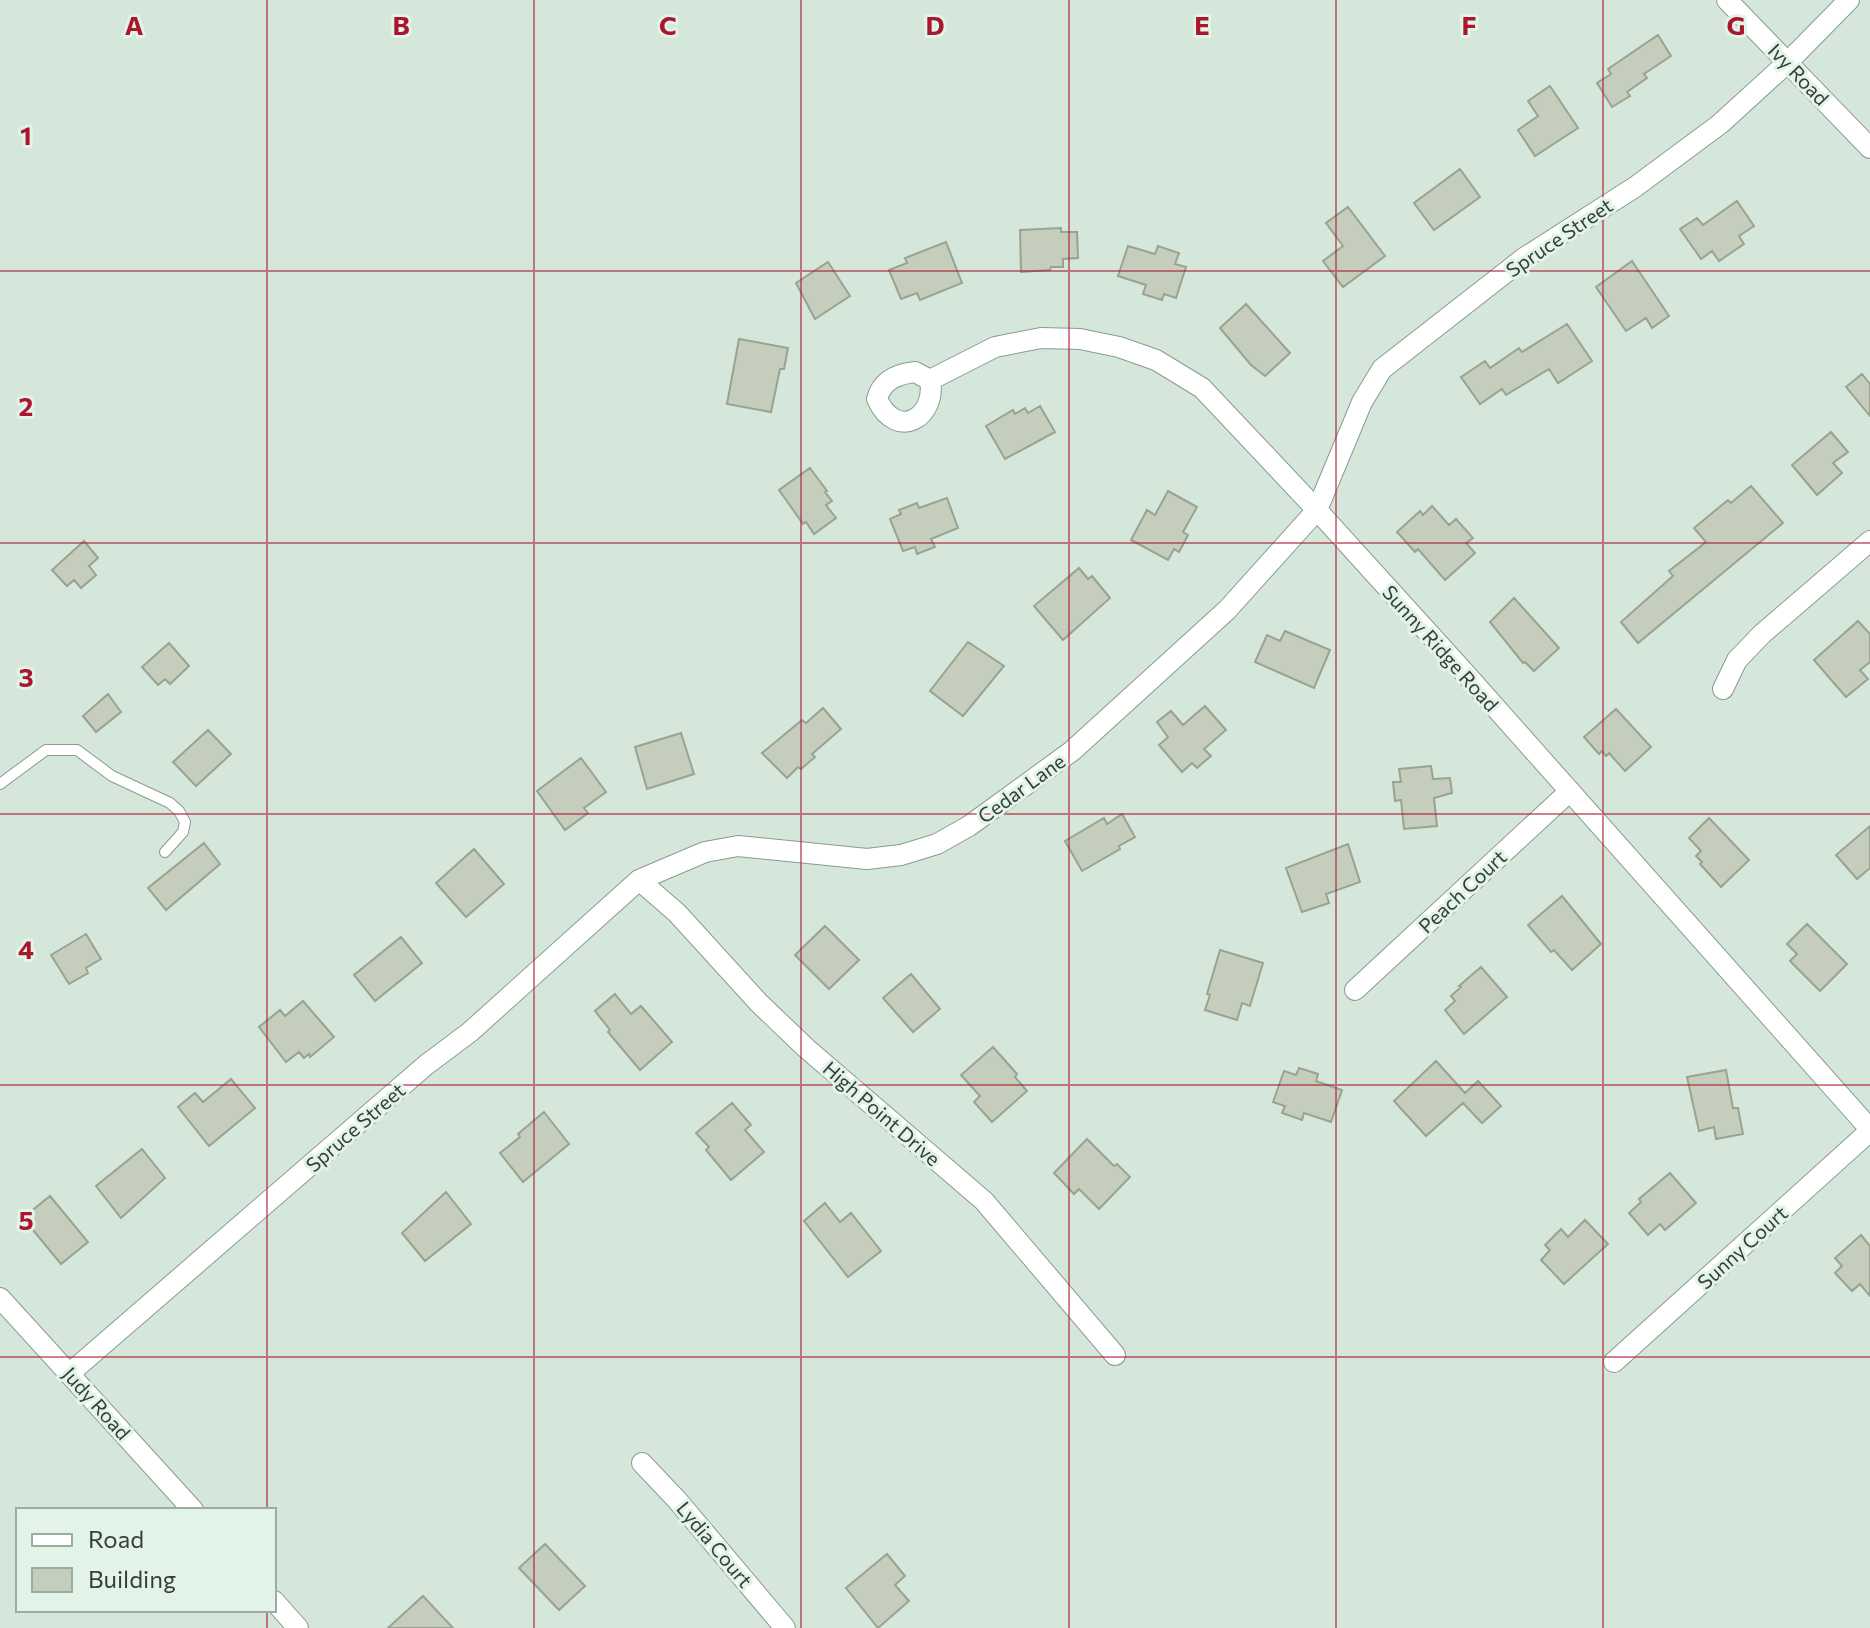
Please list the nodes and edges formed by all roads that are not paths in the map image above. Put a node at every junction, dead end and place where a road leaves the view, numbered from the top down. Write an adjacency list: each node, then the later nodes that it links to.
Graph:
1 (1727, 0): 3 (street, Ivy Road)
2 (1849, 0): 3 (street, Spruce Street)
3 (1788, 62): 4 (street, Ivy Road); 6 (street, Spruce Street)
4 (1870, 148)
5 (930, 380): 6 (street, Sunny Ridge Road)
6 (1317, 510): 10 (street, Sunny Ridge Road); 12 (street, Cedar Lane)
7 (1870, 541): 8 (street)
8 (1723, 689)
9 (0, 784): 11 (lane)
10 (1570, 791): 13 (street, Peach Court); 14 (street, Sunny Ridge Road)
11 (165, 852)
12 (639, 880): 16 (street, High Point Drive); 18 (street, Spruce Street)
13 (1355, 990)
14 (1870, 1130): 17 (street, Sunny Court)
15 (0, 1298): 18 (street, Judy Road)
16 (1115, 1355)
17 (1614, 1362)
18 (70, 1373): 20 (street, Judy Road)
19 (642, 1463): 23 (street, Lydia Court)
20 (191, 1508)
21 (276, 1603): 22 (street)
22 (298, 1628)
23 (785, 1628)

